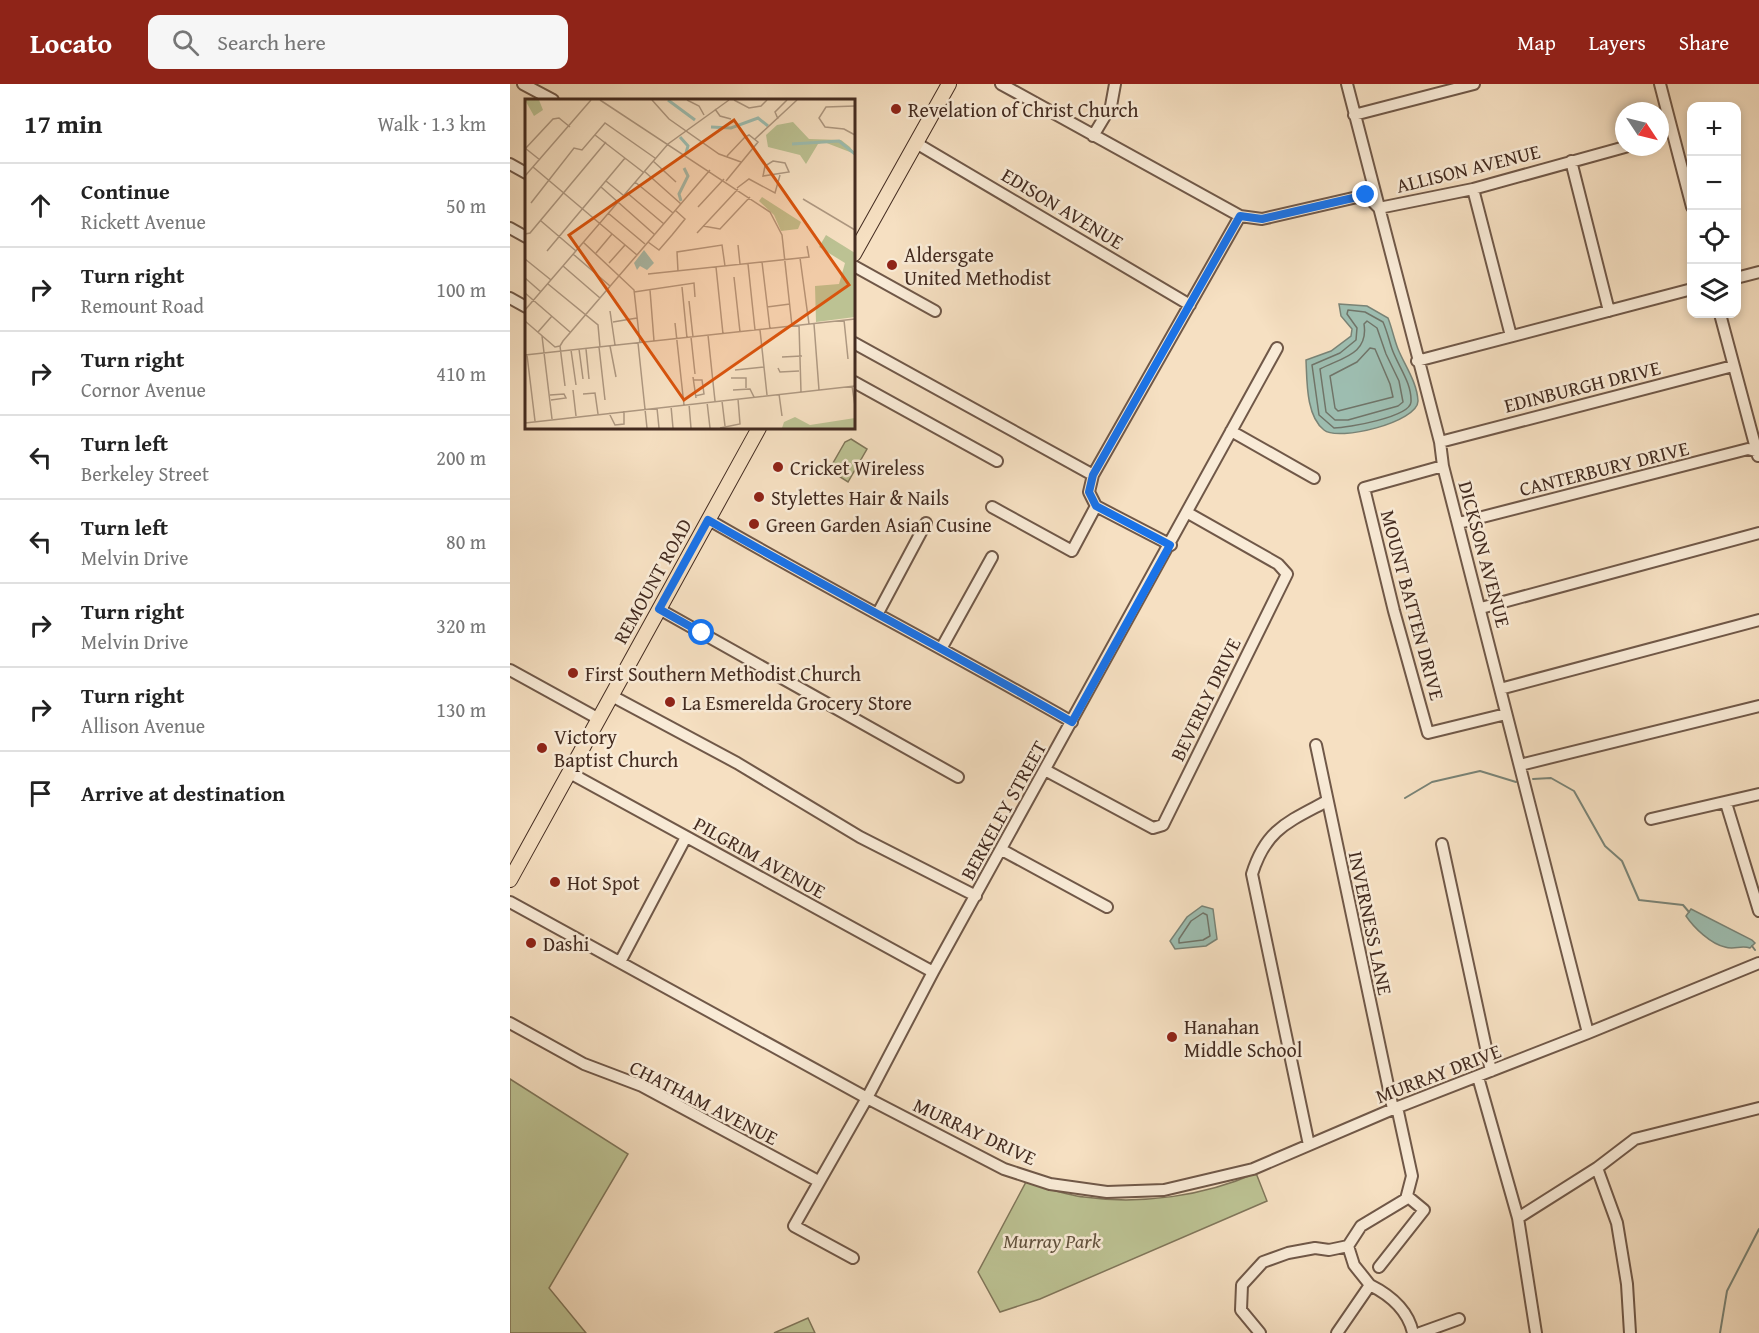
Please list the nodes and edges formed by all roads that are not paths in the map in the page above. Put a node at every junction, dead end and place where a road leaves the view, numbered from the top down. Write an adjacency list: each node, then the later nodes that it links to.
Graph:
1 (523, 84): 8 (street)
2 (949, 84): 13 (main road)
3 (1001, 84): 11 (street, ALLISON AVENUE)
4 (1115, 84): 11 (street)
5 (1347, 84): 9 (street, DICKSON AVENUE)
6 (1474, 84): 9 (street)
7 (1660, 84): 10 (street)
8 (551, 99)
9 (1354, 115): 20 (street, DICKSON AVENUE)
10 (1672, 135): 12 (street); 19 (street)
11 (1093, 136): 21 (street, ALLISON AVENUE)
12 (1669, 136)
13 (916, 143): 24 (main road); 30 (street, EDISON AVENUE)
14 (1615, 150): 15 (street, ALLISON AVENUE)
15 (1570, 161): 18 (street, ALLISON AVENUE); 33 (street)
16 (510, 164): 17 (street)
17 (525, 172)
18 (1473, 189): 20 (street, ALLISON AVENUE); 35 (street)
19 (1687, 189)
20 (1379, 208): 21 (street, ALLISON AVENUE); 38 (street, DICKSON AVENUE)
21 (1240, 216): 30 (street)
22 (510, 228): 23 (street)
23 (525, 236)
24 (855, 252)
25 (855, 267): 32 (street)
26 (1759, 272): 27 (street)
27 (1741, 277)
28 (1687, 291): 33 (street)
29 (510, 298): 31 (street)
30 (1190, 305): 47 (street)
31 (525, 306)
32 (935, 311)
33 (1609, 311): 35 (street)
34 (1721, 318): 39 (street)
35 (1511, 336): 38 (street)
36 (855, 344): 47 (street)
37 (1277, 348): 42 (street, BERKELEY STREET)
38 (1417, 361): 43 (street, DICKSON AVENUE)
39 (1733, 366): 43 (street, EDINBURGH DRIVE); 44 (street)
40 (855, 383): 45 (street)
41 (755, 430): 52 (main road, REMOUNT ROAD)
42 (1231, 431): 48 (street); 51 (street, BERKELEY STREET)
43 (1440, 441): 46 (street, DICKSON AVENUE)
44 (1758, 454): 54 (street, CANTERBURY DRIVE)
45 (997, 461)
46 (1443, 466): 54 (street, DICKSON AVENUE); 67 (street, MOUNT BATTEN DRIVE)
47 (1093, 475): 49 (street)
48 (1314, 478)
49 (1096, 506): 50 (street); 56 (street)
50 (992, 507)
51 (1188, 513): 56 (street, BERKELEY STREET); 72 (street, BEVERLY DRIVE)
52 (708, 520): 59 (main road, REMOUNT ROAD); 60 (street)
53 (926, 523): 60 (street)
54 (1459, 523): 58 (street, DICKSON AVENUE)
55 (1759, 533): 58 (street)
56 (1170, 545): 69 (street, BERKELEY STREET)
57 (992, 556): 62 (street)
58 (1481, 608): 64 (street, DICKSON AVENUE)
59 (659, 609): 65 (main road, REMOUNT ROAD); 74 (street)
60 (878, 612): 62 (street)
61 (1759, 620): 64 (street)
62 (942, 647): 69 (street)
63 (510, 670): 68 (street)
64 (1500, 689): 67 (street, DICKSON AVENUE)
65 (612, 696): 68 (main road, REMOUNT ROAD); 83 (street)
66 (1759, 706): 71 (street)
67 (1506, 714): 71 (street, DICKSON AVENUE)
68 (599, 719): 73 (main road, REMOUNT ROAD)
69 (1072, 722): 72 (street, BERKELEY STREET)
70 (1316, 745): 76 (street, INVERNESS LANE)
71 (1520, 765): 91 (street, DICKSON AVENUE)
72 (1045, 770): 81 (street, BERKELEY STREET)
73 (570, 773): 79 (street, PILGRIM AVENUE); 82 (main road, REMOUNT ROAD)
74 (958, 777)
75 (1759, 794): 77 (street)
76 (1327, 801): 95 (street, INVERNESS LANE); 97 (street)
77 (1726, 802): 78 (street); 86 (street)
78 (1651, 819)
79 (686, 837): 87 (street); 89 (street, PILGRIM AVENUE)
80 (1442, 844): 92 (street)
81 (1002, 850): 83 (street, BERKELEY STREET); 85 (street)
82 (510, 880)
83 (976, 896): 89 (street, BERKELEY STREET)
84 (510, 902): 87 (street, MURRAY DRIVE)
85 (1107, 907)
86 (1759, 911)
87 (620, 962): 94 (street, MURRAY DRIVE)
88 (1759, 963): 91 (street, MURRAY DRIVE)
89 (933, 972): 94 (street, BERKELEY STREET)
90 (510, 1023): 99 (street, CHATHAM AVENUE)
91 (1588, 1033): 92 (street, MURRAY DRIVE)
92 (1491, 1071): 93 (street, MURRAY DRIVE)
93 (1478, 1077): 95 (street, MURRAY DRIVE); 101 (street)
94 (867, 1098): 97 (street, MURRAY DRIVE); 99 (street, BERKELEY STREET)
95 (1395, 1108): 97 (street, MURRAY DRIVE); 100 (street, INVERNESS LANE)
96 (1759, 1108): 98 (street)
97 (1309, 1145)
98 (1598, 1168): 101 (street); 112 (street)
99 (818, 1181): 103 (street, BERKELEY STREET)
100 (1407, 1196): 102 (street); 104 (street)
101 (1518, 1218): 111 (street)
102 (1348, 1246): 105 (street); 107 (street)
103 (853, 1258)
104 (1379, 1267)
105 (1370, 1285): 108 (street); 109 (street)
106 (1459, 1318): 110 (street)
107 (1260, 1333)
108 (1337, 1333)
109 (1413, 1333)
110 (1420, 1333)
111 (1536, 1333)
112 (1630, 1333)

